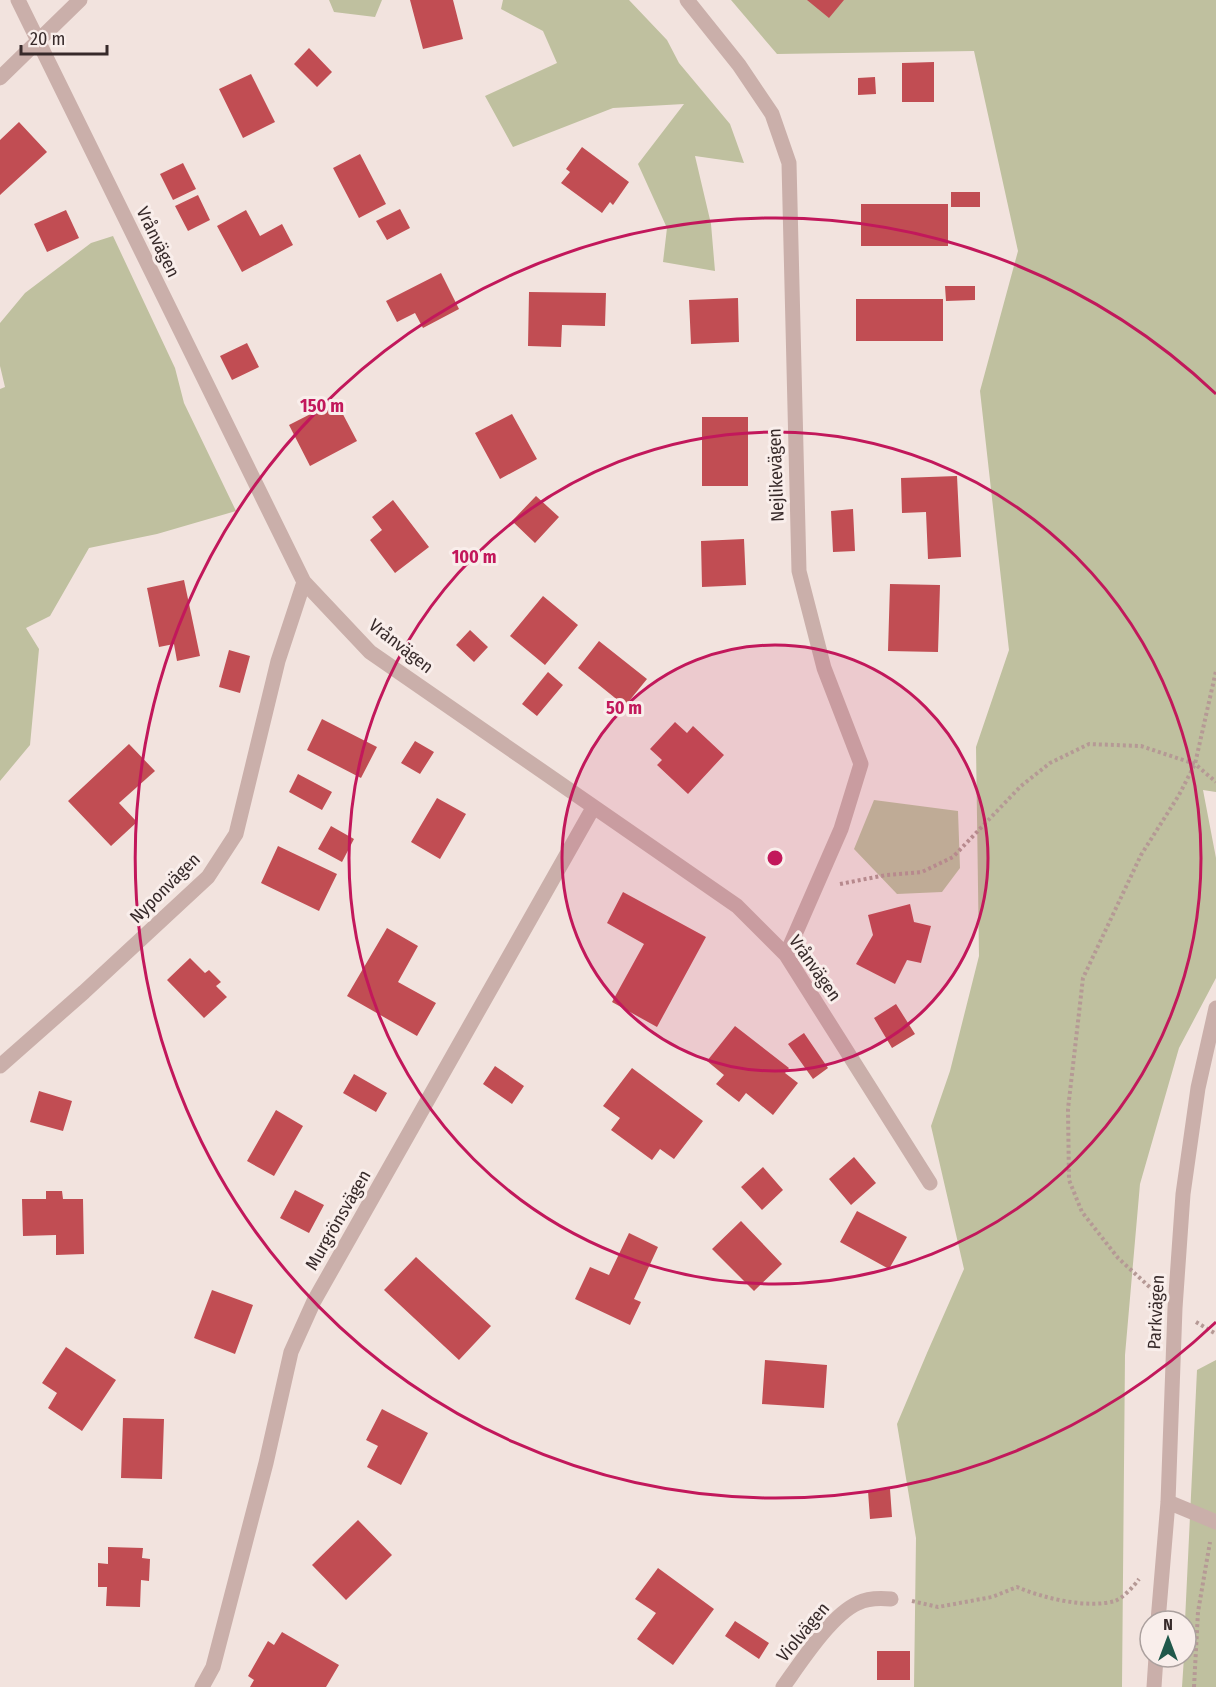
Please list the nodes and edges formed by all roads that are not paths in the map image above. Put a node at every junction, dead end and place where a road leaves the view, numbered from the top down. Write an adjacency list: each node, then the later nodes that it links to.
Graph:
1 (18, 0): 4 (street, Vrånvägen)
2 (80, 0): 4 (street)
3 (687, 0): 8 (street, Nejlikevägen)
4 (39, 41): 5 (street); 6 (street, Vrånvägen)
5 (0, 78)
6 (304, 582): 7 (street, Vrånvägen); 10 (street, Nyponvägen)
7 (593, 808): 8 (street, Vrånvägen); 17 (street, Murgrönsvägen)
8 (786, 956): 11 (street, Vrånvägen)
9 (1216, 1008): 12 (street, Parkvägen)
10 (0, 1066)
11 (930, 1184)
12 (1168, 1502): 13 (street); 15 (street, Parkvägen)
13 (1215, 1522)
14 (891, 1599): 18 (street, Violvägen)
15 (1159, 1609)
16 (1155, 1669): 19 (street)
17 (202, 1687)
18 (783, 1687)
19 (1154, 1687)

